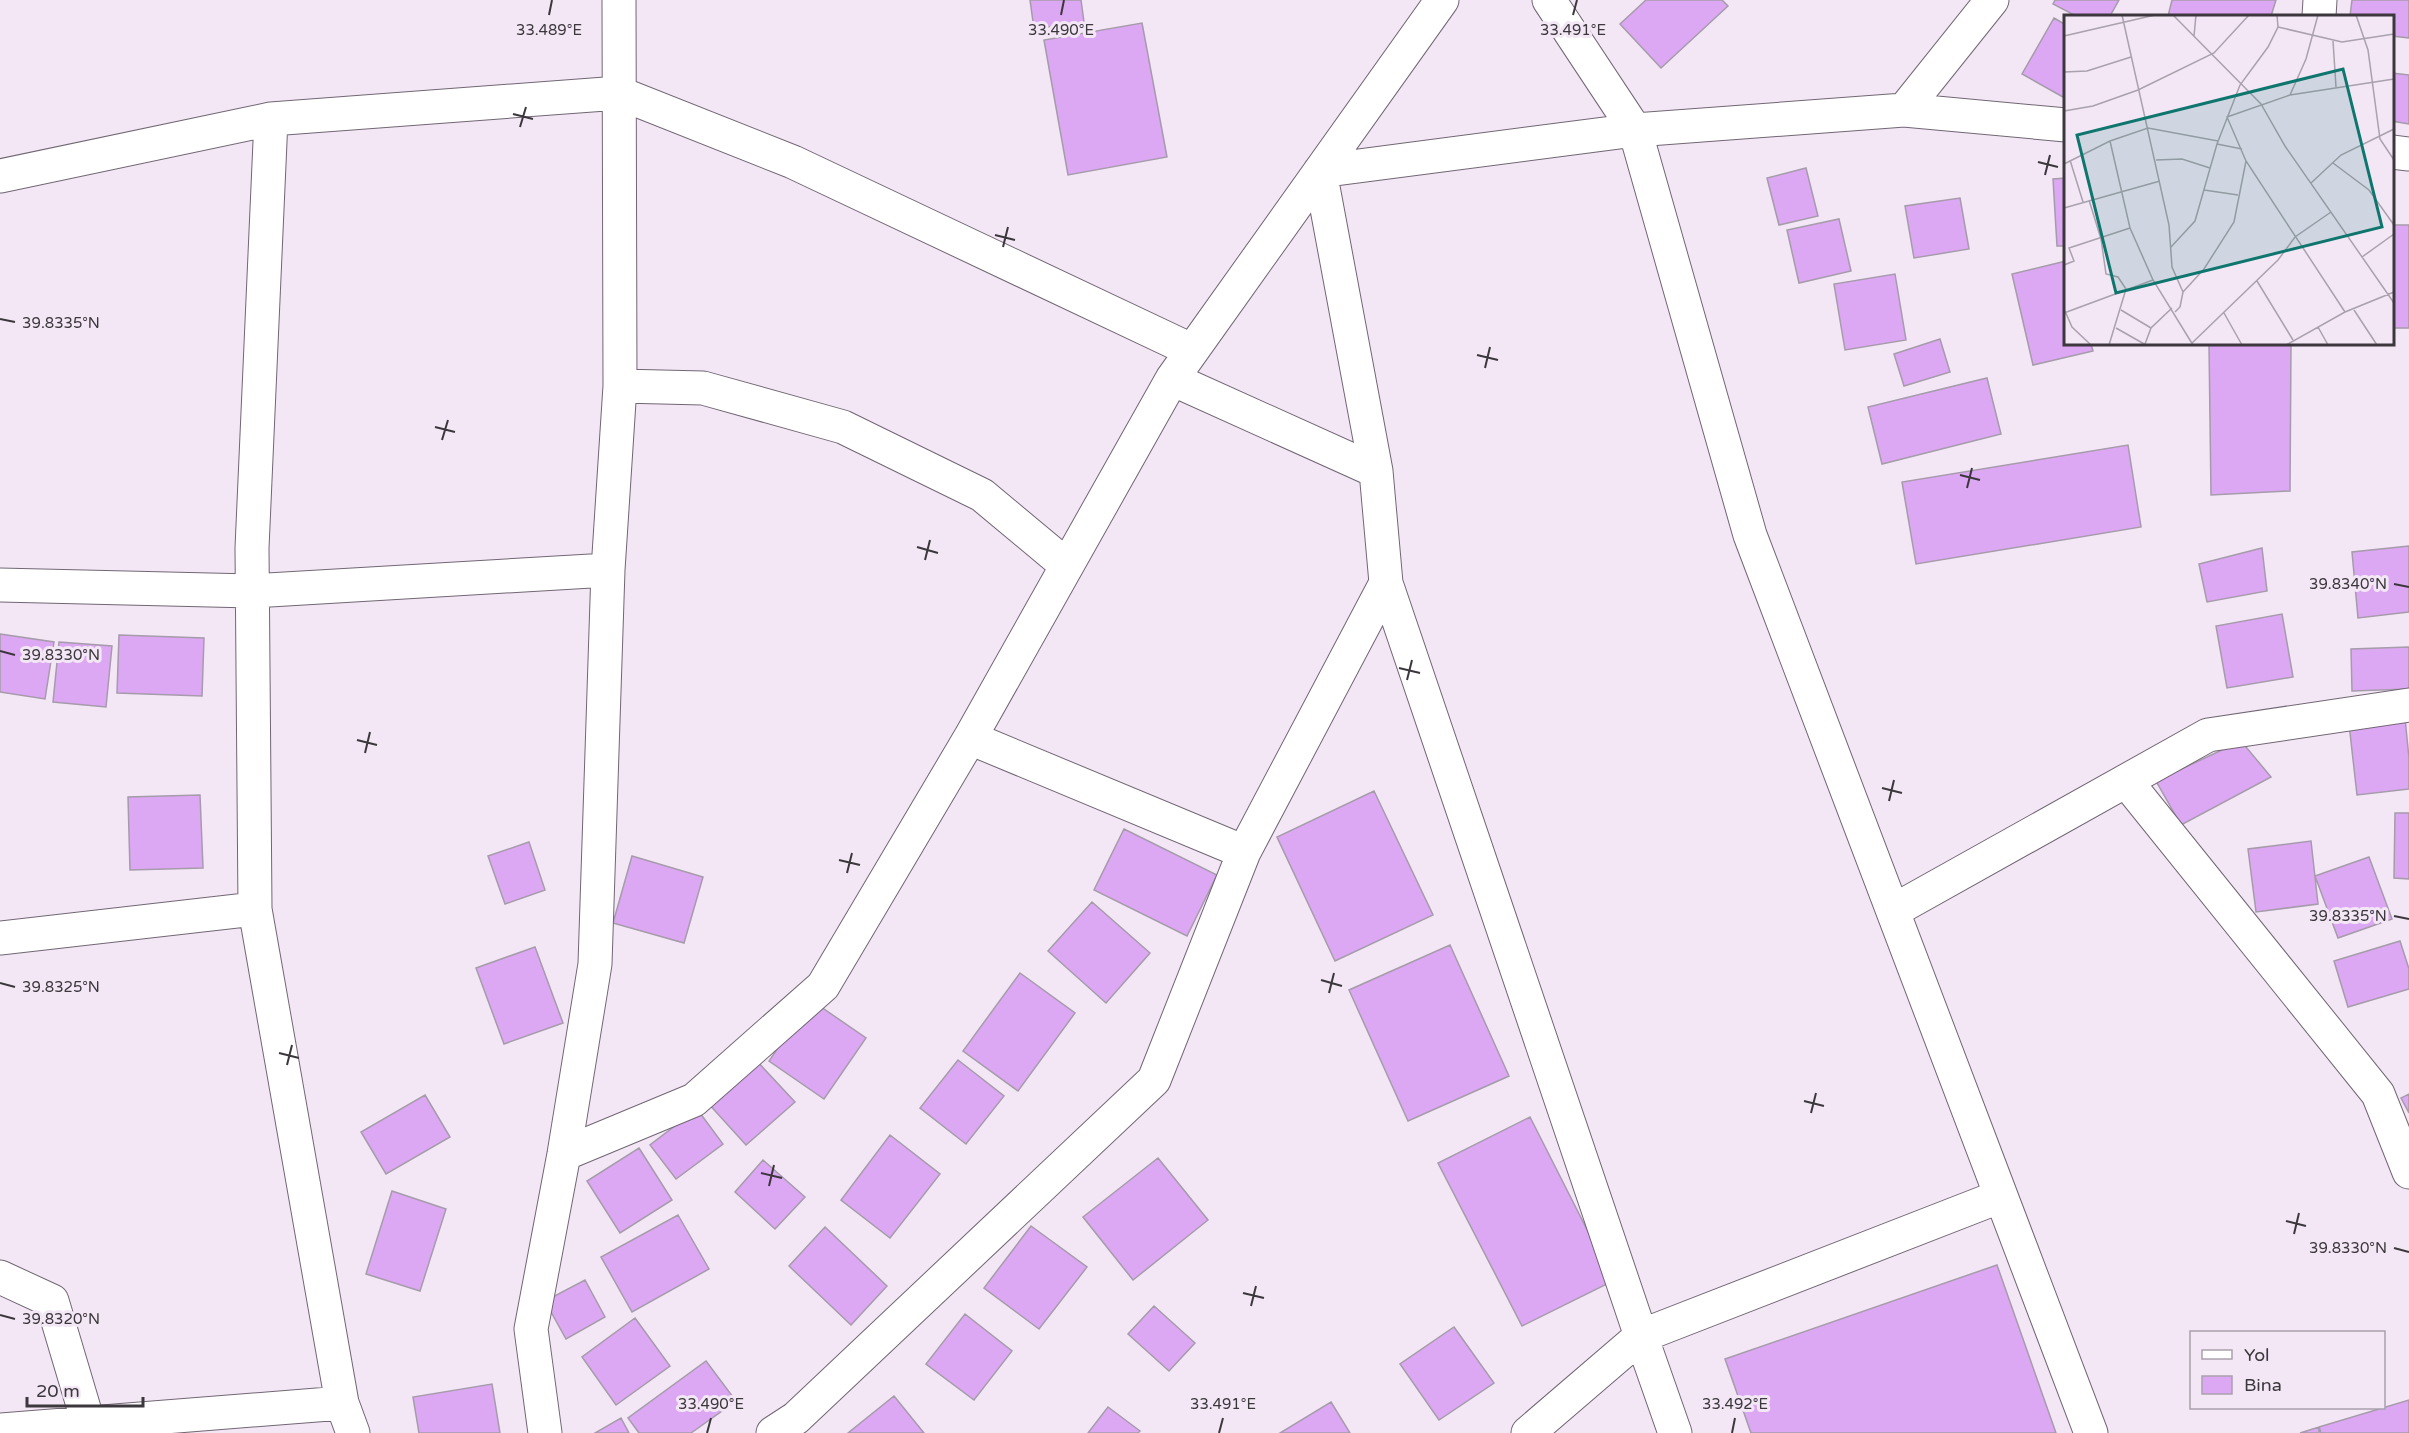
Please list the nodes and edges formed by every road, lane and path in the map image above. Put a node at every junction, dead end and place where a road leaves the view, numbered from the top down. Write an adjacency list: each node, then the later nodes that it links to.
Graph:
1 (619, 0): 7 (street)
2 (1442, 0): 14 (street)
3 (1549, 0): 11 (street)
4 (1992, 0): 8 (street)
5 (2320, 0): 6 (street)
6 (2319, 15)
7 (619, 93): 9 (street); 16 (street); 18 (street)
8 (1904, 111): 10 (street); 11 (street)
9 (271, 119): 15 (street); 24 (street)
10 (2064, 125)
11 (1635, 130): 14 (street); 30 (street)
12 (2394, 152): 13 (street)
13 (2409, 154)
14 (1320, 171): 16 (street); 19 (street)
15 (0, 176)
16 (1191, 350): 17 (street)
17 (1172, 379): 19 (street); 20 (street)
18 (620, 386): 20 (street); 21 (street)
19 (1376, 471): 22 (street)
20 (1066, 565): 26 (street)
21 (608, 570): 24 (street); 32 (street)
22 (1386, 583): 28 (street); 36 (street)
23 (0, 585): 24 (street)
24 (252, 591): 29 (street)
25 (2409, 705): 27 (street)
26 (970, 738): 28 (street); 32 (street)
27 (2126, 781): 30 (street); 33 (street)
28 (1244, 852): 41 (street)
29 (255, 909): 31 (street); 37 (street)
30 (1893, 911): 34 (street)
31 (0, 938)
32 (564, 1154): 40 (street)
33 (2409, 1172)
34 (2001, 1196): 36 (street); 44 (street)
35 (0, 1277): 38 (street)
36 (1641, 1336): 42 (street); 43 (street)
37 (347, 1418): 38 (street)
38 (85, 1428): 39 (street)
39 (0, 1430)
40 (545, 1433)
41 (773, 1433)
42 (1528, 1433)
43 (1675, 1433)
44 (2091, 1433)

